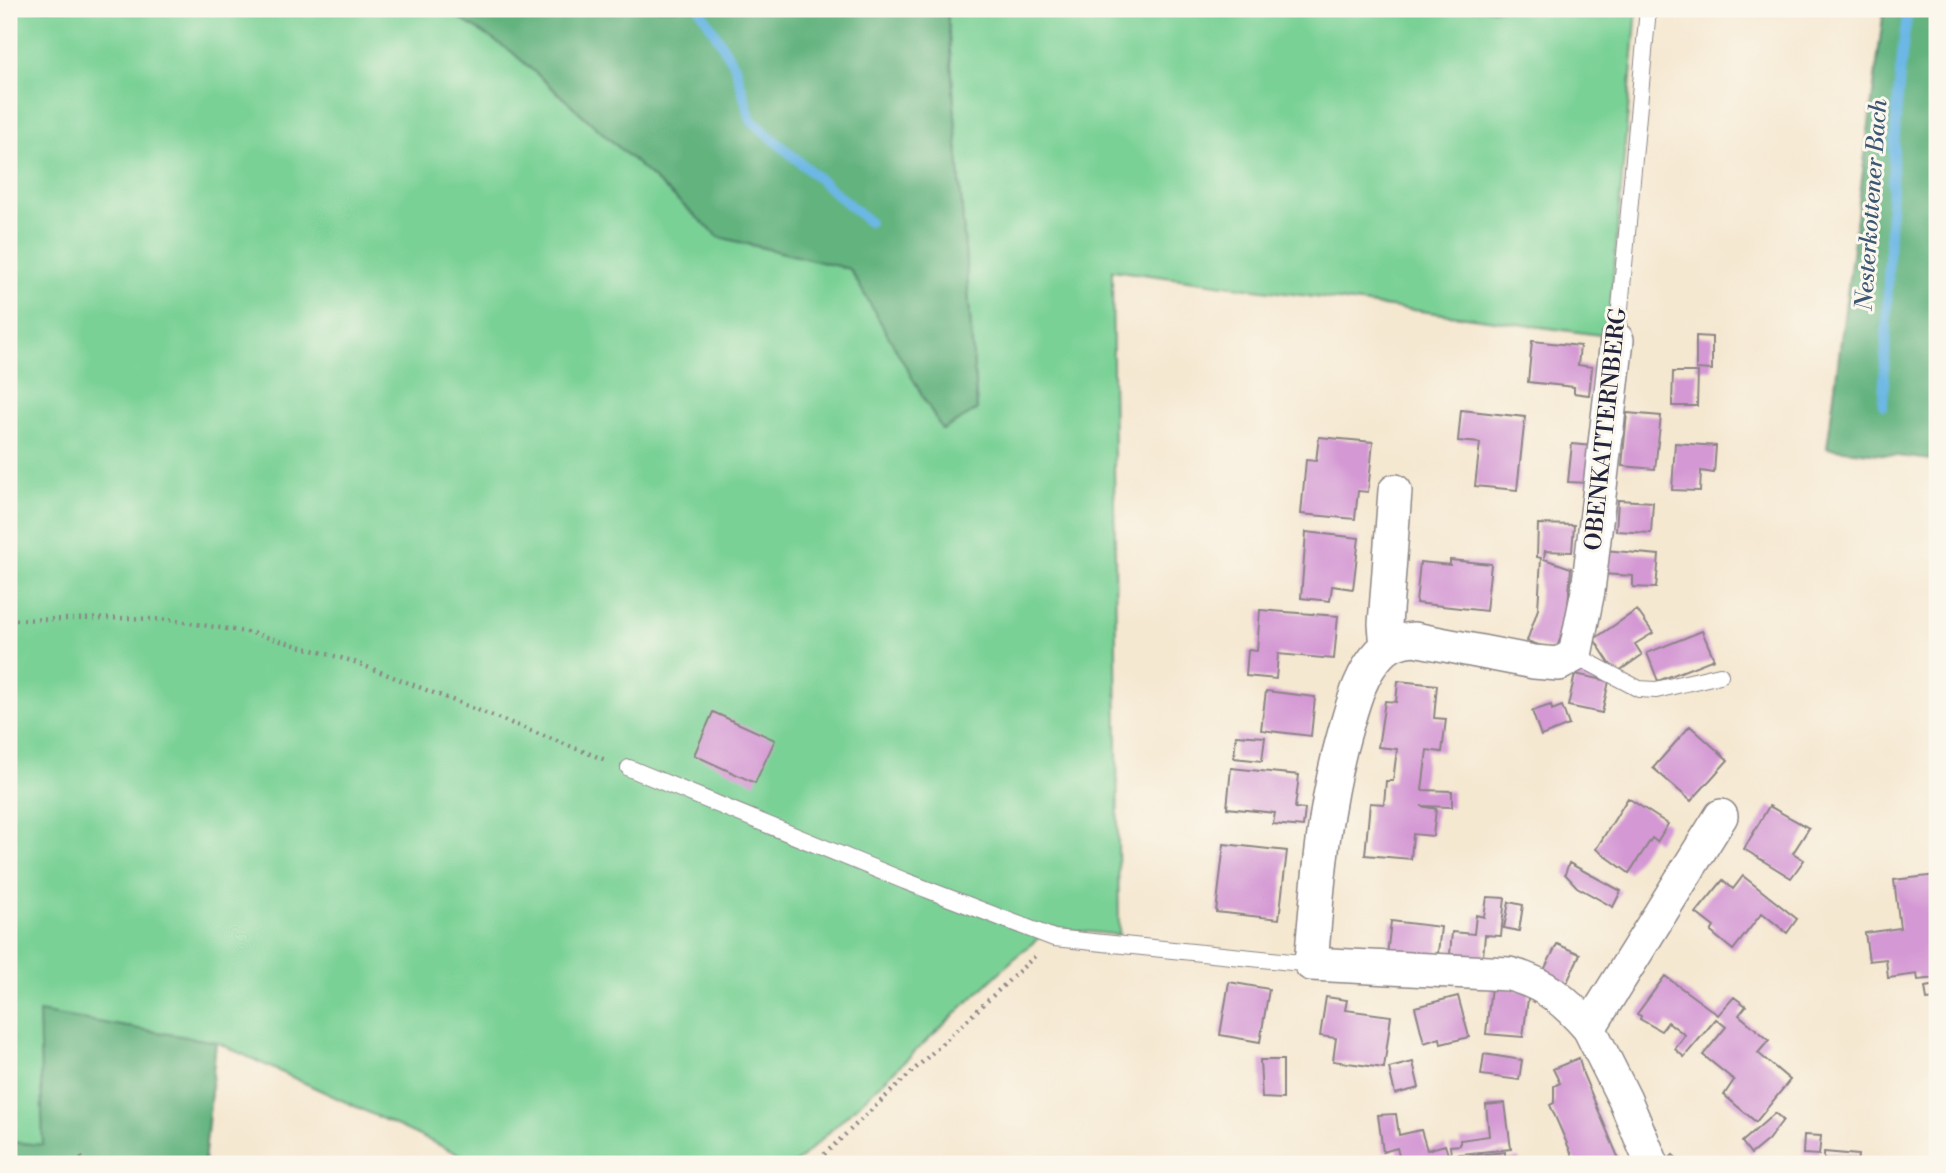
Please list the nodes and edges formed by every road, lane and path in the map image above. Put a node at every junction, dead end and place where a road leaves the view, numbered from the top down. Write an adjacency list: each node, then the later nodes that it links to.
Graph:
1 (1648, 9): 2 (lane, OBENKATTERNBERG)
2 (1617, 340): 6 (street, OBENKATTERNBERG)
3 (1395, 491): 5 (street)
4 (9, 620): 8 (path)
5 (1387, 648): 6 (street); 11 (street)
6 (1575, 655): 7 (lane)
7 (1720, 675)
8 (629, 768): 10 (lane)
9 (1721, 816): 12 (street)
10 (1054, 938): 11 (lane); 15 (path)
11 (1311, 964): 12 (street)
12 (1589, 1028): 16 (street)
13 (81, 1157): 14 (path)
14 (85, 1164)
15 (814, 1164)
16 (1652, 1164)

